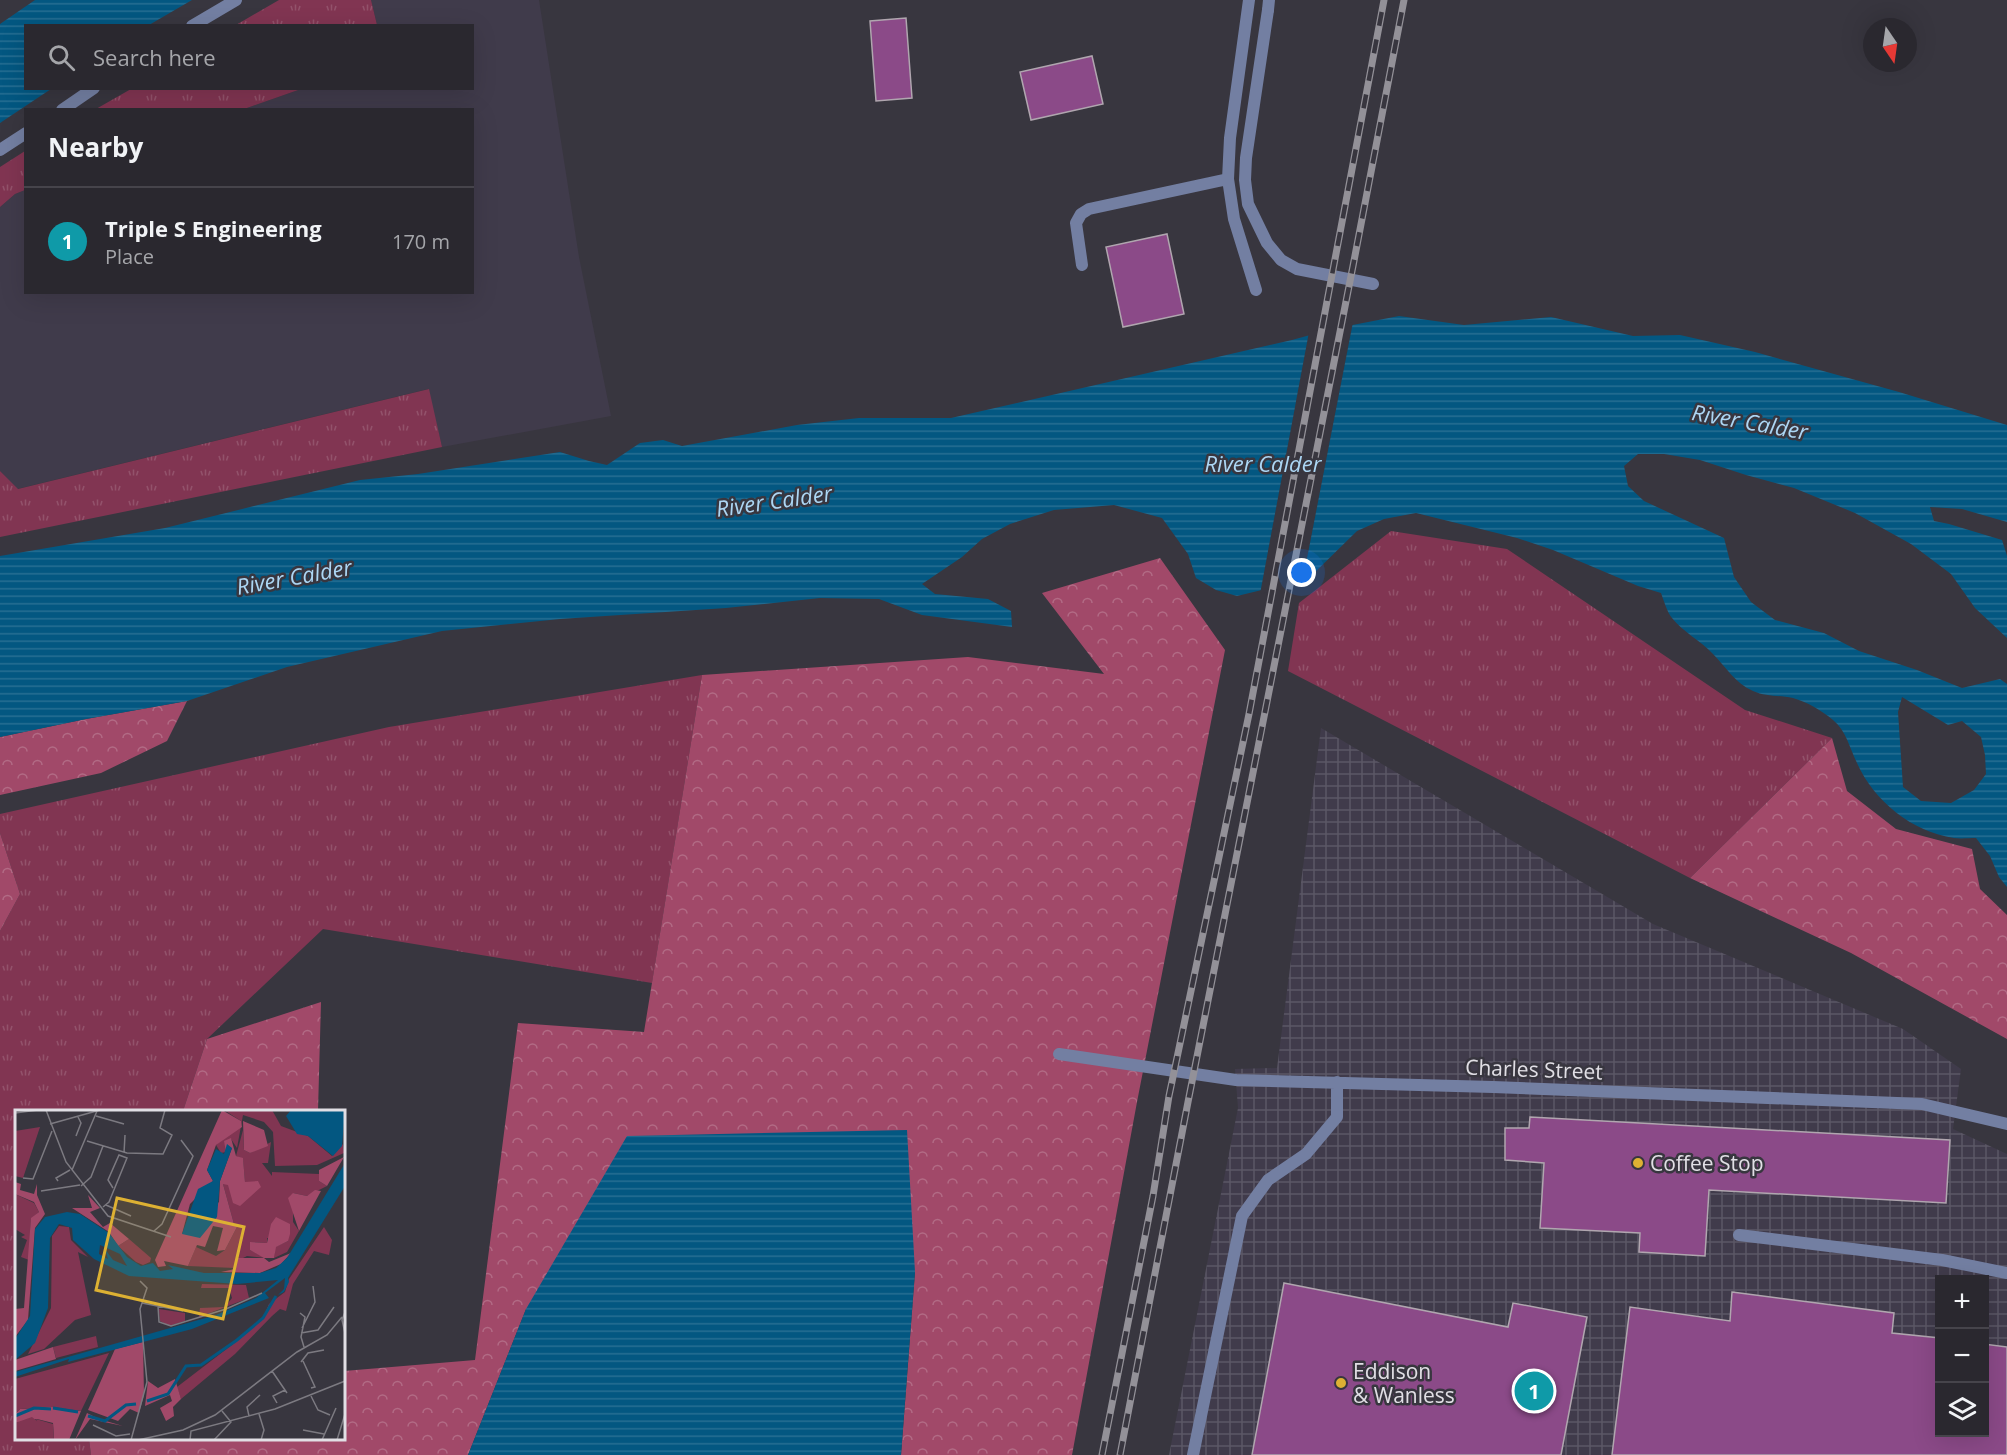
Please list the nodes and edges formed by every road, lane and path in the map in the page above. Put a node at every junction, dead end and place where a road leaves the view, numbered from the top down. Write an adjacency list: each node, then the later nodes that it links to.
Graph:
1 (236, 0): 4 (lane)
2 (1249, 0): 9 (lane)
3 (1268, 5): 11 (lane)
4 (195, 24)
5 (91, 90): 6 (lane)
6 (65, 108)
7 (24, 134): 8 (lane)
8 (0, 150)
9 (1228, 179): 10 (lane); 12 (lane)
10 (1082, 265)
11 (1372, 284)
12 (1256, 290)
13 (1059, 1054): 14 (lane, Charles Street)
14 (1337, 1082): 15 (lane, Charles Street); 18 (lane)
15 (2007, 1124)
16 (1739, 1235): 17 (lane)
17 (2007, 1273)
18 (1193, 1455)

